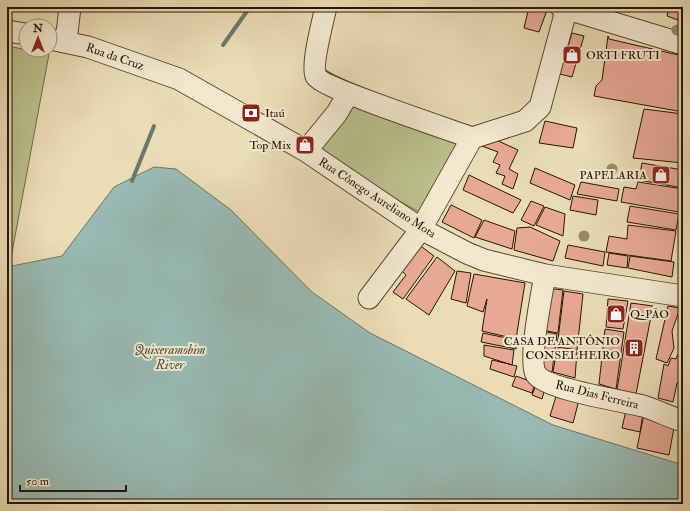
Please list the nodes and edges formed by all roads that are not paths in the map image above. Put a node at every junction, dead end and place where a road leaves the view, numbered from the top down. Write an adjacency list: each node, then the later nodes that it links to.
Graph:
1 (70, 7): 6 (street)
2 (326, 7): 9 (street)
3 (565, 8): 7 (street); 10 (street)
4 (7, 32): 5 (street)
5 (18, 33)
6 (58, 40): 8 (street, Rua da Cruz)
7 (683, 44)
8 (179, 79): 11 (street, Rua Cônego Aureliano Mota)
9 (348, 94): 10 (street); 11 (street)
10 (472, 138): 12 (street)
11 (306, 151): 12 (street, Rua Cônego Aureliano Mota)
12 (421, 229): 13 (street, Rua Cônego Aureliano Mota); 15 (street)
13 (545, 275): 14 (street, Rua Cônego Aureliano Mota); 16 (street, Rua Dias Ferreira)
14 (683, 296)
15 (370, 298)
16 (683, 421)

